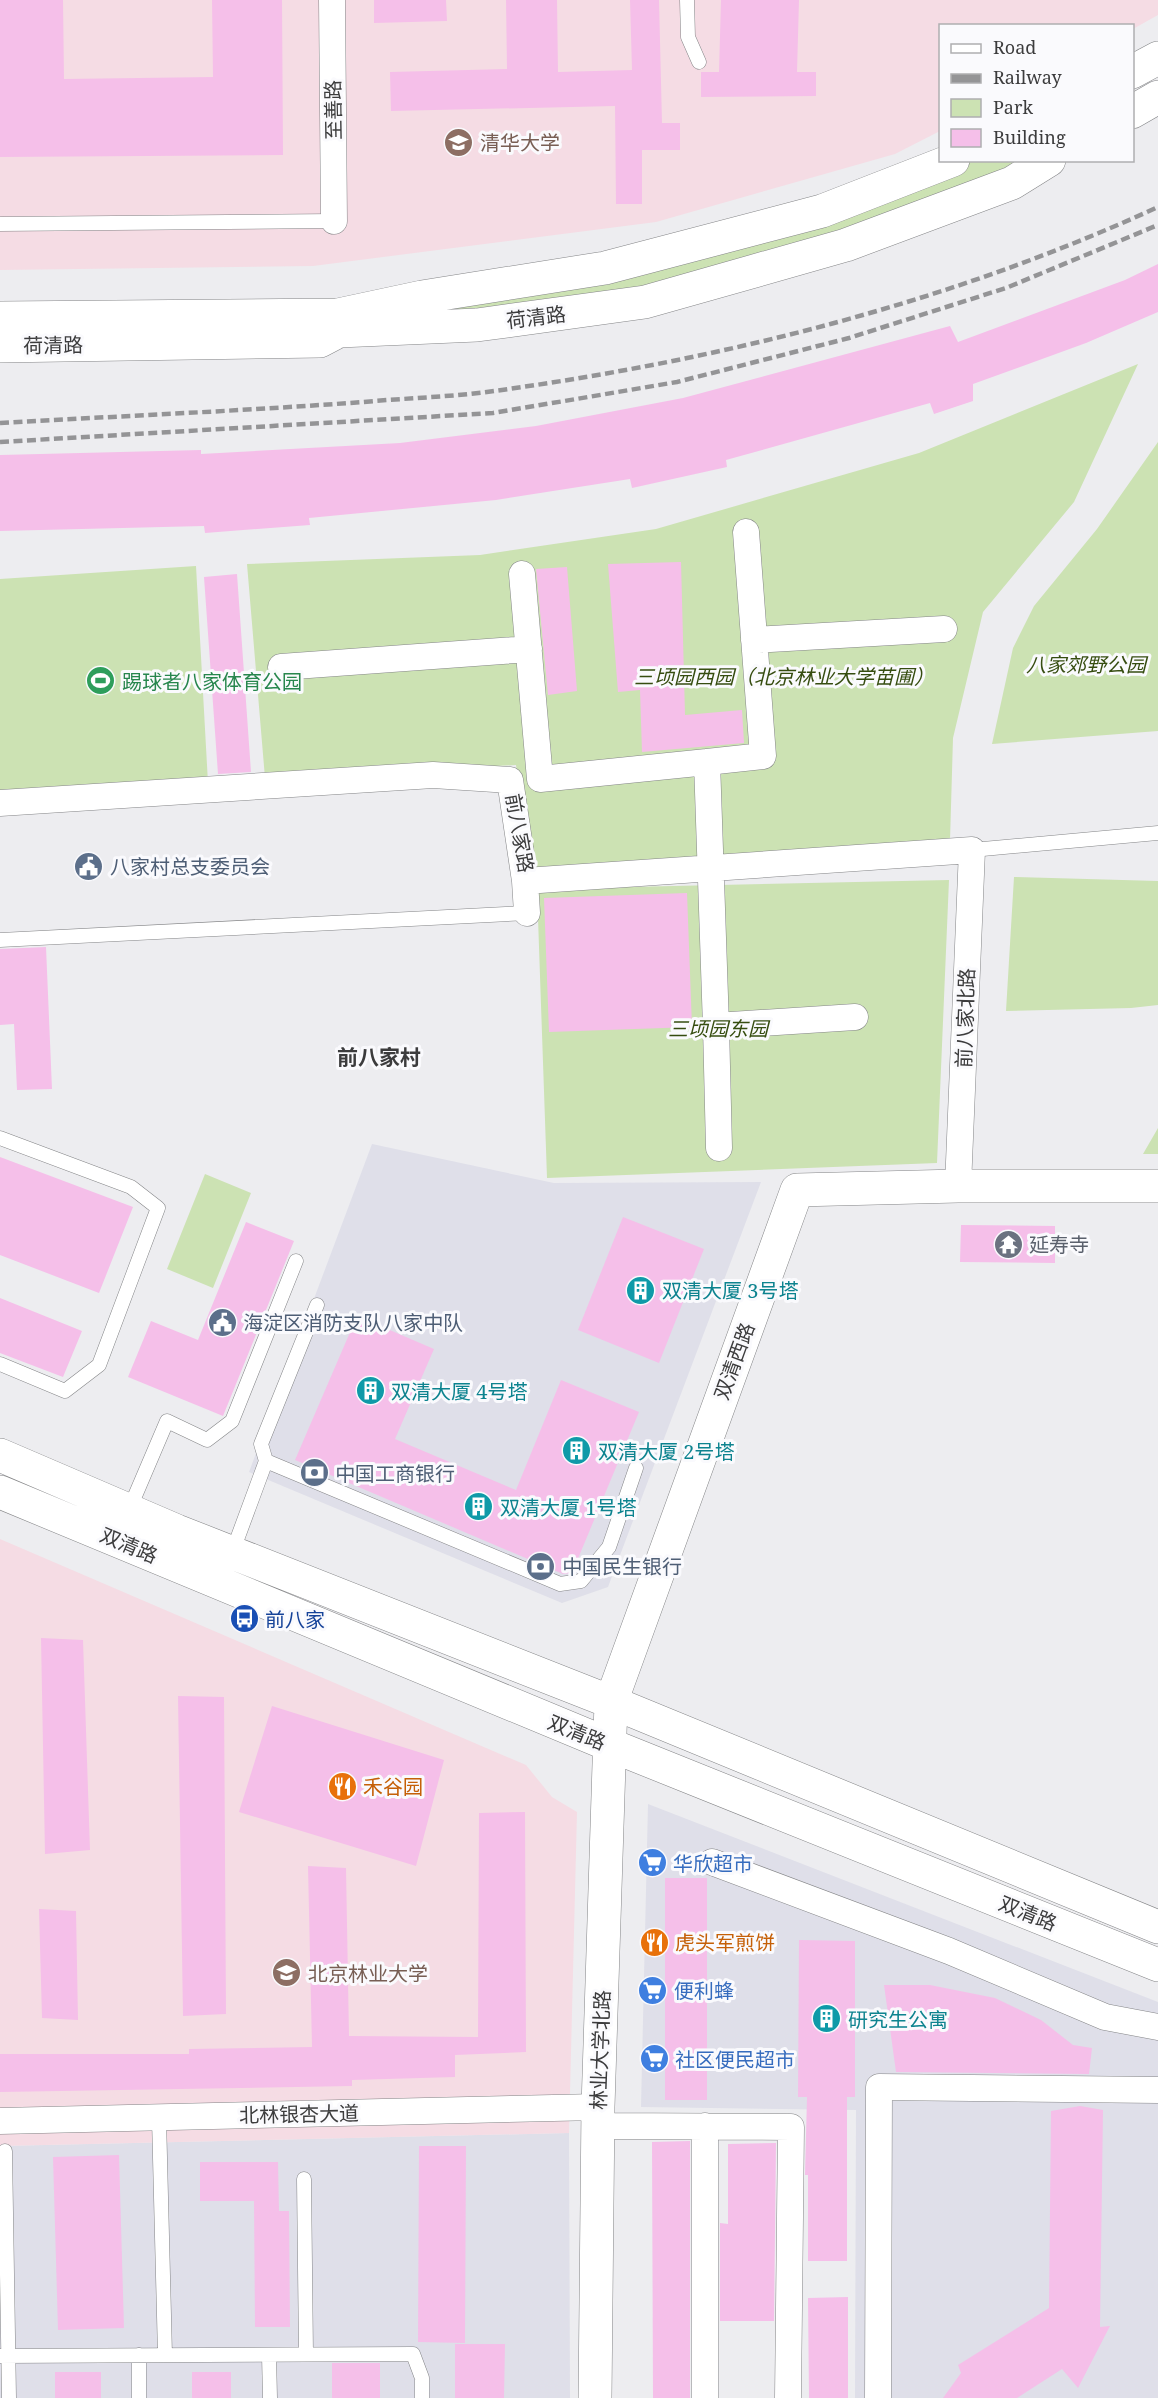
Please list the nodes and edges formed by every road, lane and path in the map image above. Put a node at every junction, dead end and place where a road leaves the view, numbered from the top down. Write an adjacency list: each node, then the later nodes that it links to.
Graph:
1 (332, 0): 10 (street, 至善路)
2 (687, 0): 4 (lane)
3 (1158, 58): 5 (main road)
4 (699, 62)
5 (1134, 71)
6 (1158, 97): 7 (main road)
7 (1134, 111)
8 (948, 162): 12 (main road, 荷清路)
9 (1046, 162): 13 (main road, 荷清路)
10 (334, 220): 11 (lane)
11 (0, 224)
12 (0, 318)
13 (0, 346)
14 (746, 532): 17 (street)
15 (522, 574): 18 (street)
16 (944, 629): 17 (street)
17 (754, 640): 20 (street)
18 (529, 649): 19 (street); 20 (street)
19 (281, 667)
20 (707, 762): 24 (street)
21 (0, 804): 25 (street, 前八家路)
22 (1158, 833): 23 (lane)
23 (972, 850): 24 (street, 前八家路); 32 (street, 前八家北路)
24 (713, 868): 25 (street, 前八家路); 29 (street)
25 (525, 881): 26 (street)
26 (527, 913): 27 (lane)
27 (0, 940)
28 (855, 1017): 29 (street)
29 (716, 1026): 31 (street)
30 (0, 1138): 36 (lane)
31 (719, 1148)
32 (958, 1186): 33 (main road, 双清西路); 43 (main road, 双清西路)
33 (1158, 1186)
34 (296, 1261): 41 (lane)
35 (317, 1305): 38 (lane)
36 (0, 1364)
37 (0, 1455): 41 (main road, 双清路)
38 (266, 1461): 39 (lane); 42 (lane)
39 (636, 1468)
40 (0, 1492): 44 (main road, 双清路)
41 (129, 1510): 42 (main road, 双清路)
42 (232, 1553): 43 (main road, 双清路)
43 (611, 1702): 44 (main road, 林业大学北路); 46 (main road, 双清路)
44 (610, 1745): 47 (main road, 双清路); 50 (main road, 林业大学北路)
45 (712, 1862): 48 (street)
46 (1158, 1927)
47 (1158, 1965)
48 (1158, 2027)
49 (1158, 2090): 68 (street)
50 (598, 2116): 51 (street, 北林银杏大道); 53 (street, 北林银杏大道); 65 (main road, 林业大学北路)
51 (159, 2118): 52 (street, 北林银杏大道); 58 (lane)
52 (0, 2121)
53 (705, 2126): 66 (street); 67 (street, 北林银杏大道)
54 (5, 2151): 60 (lane)
55 (304, 2179): 56 (lane)
56 (306, 2354): 59 (lane); 64 (lane)
57 (139, 2355): 58 (lane); 60 (lane); 62 (lane)
58 (165, 2355): 59 (lane)
59 (269, 2355): 63 (lane)
60 (4, 2356): 61 (lane)
61 (9, 2398)
62 (139, 2398)
63 (270, 2398)
64 (422, 2398)
65 (595, 2398)
66 (705, 2398)
67 (788, 2398)
68 (879, 2398)

